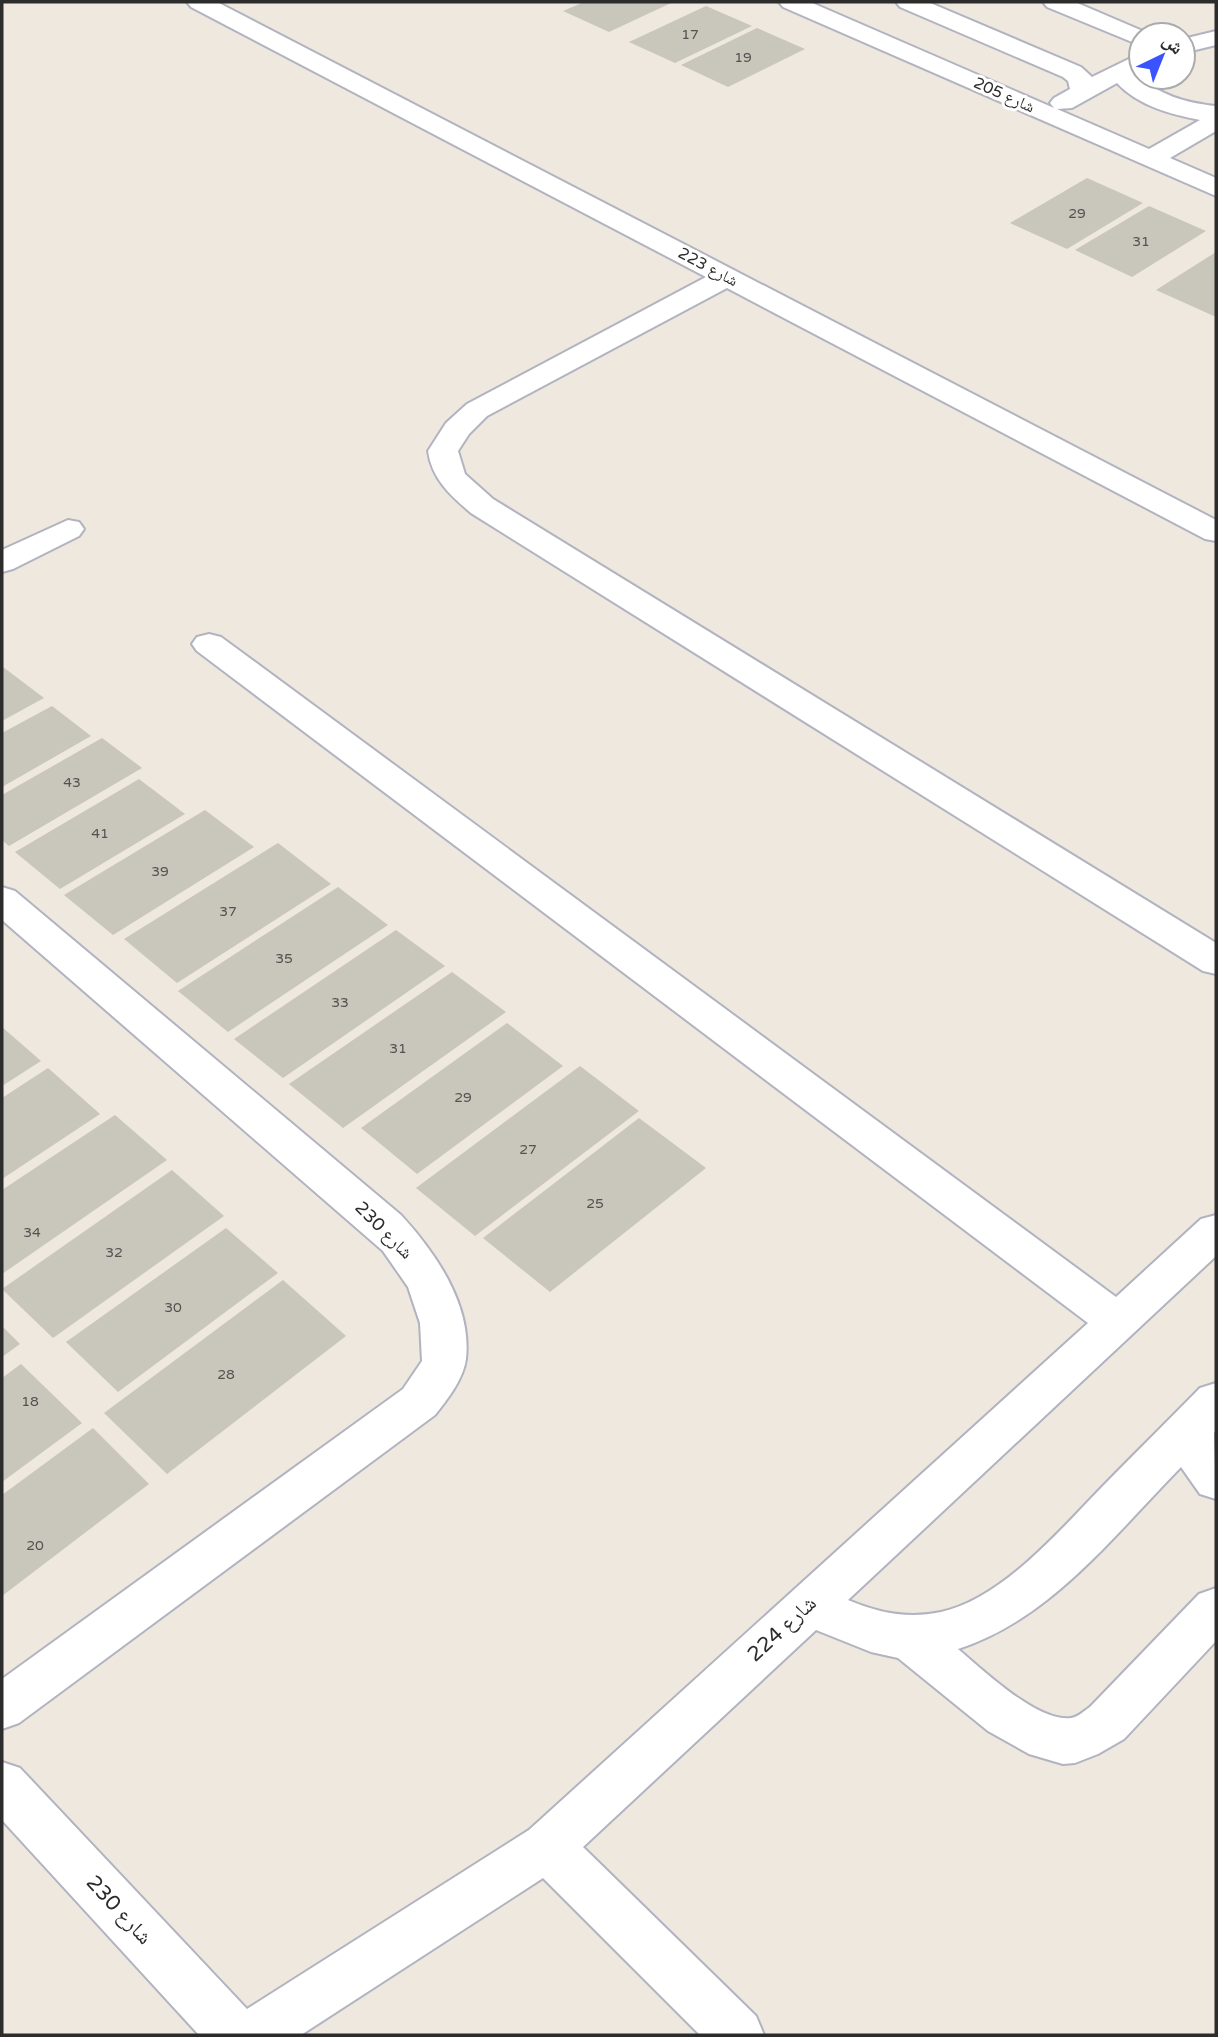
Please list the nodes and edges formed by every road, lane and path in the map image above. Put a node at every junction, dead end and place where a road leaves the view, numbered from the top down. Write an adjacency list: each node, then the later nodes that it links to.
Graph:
1 (199, 2): 18 (street, شارع 223)
2 (791, 2): 13 (street, شارع 205)
3 (908, 2): 9 (street)
4 (1055, 2): 5 (street)
5 (1094, 18): 6 (street); 9 (street)
6 (1127, 31)
7 (1216, 38): 8 (street)
8 (1197, 43)
9 (1028, 52): 12 (street)
10 (1127, 68): 12 (street)
11 (1141, 91): 14 (street)
12 (1083, 92): 13 (street)
13 (1044, 113): 16 (street, شارع 205)
14 (1216, 114)
15 (1216, 121): 16 (street)
16 (1150, 159): 17 (street, شارع 205)
17 (1216, 188)
18 (727, 277): 20 (street, شارع 223); 24 (street)
19 (68, 529): 21 (street)
20 (1216, 532)
21 (2, 562)
22 (209, 644): 26 (street)
23 (2, 900): 32 (street, شارع 230)
24 (1216, 961)
25 (1216, 1231): 26 (street, شارع 224)
26 (1117, 1321): 29 (street, شارع 224)
27 (1204, 1414): 28 (street); 31 (street)
28 (1216, 1480)
29 (809, 1604): 31 (street); 34 (street, شارع 224)
30 (1216, 1609): 31 (street)
31 (908, 1637)
32 (2, 1707)
33 (2, 1785): 35 (street, شارع 230)
34 (547, 1847): 36 (street, شارع 224); 37 (street)
35 (235, 2035)
36 (254, 2035)
37 (737, 2035)

